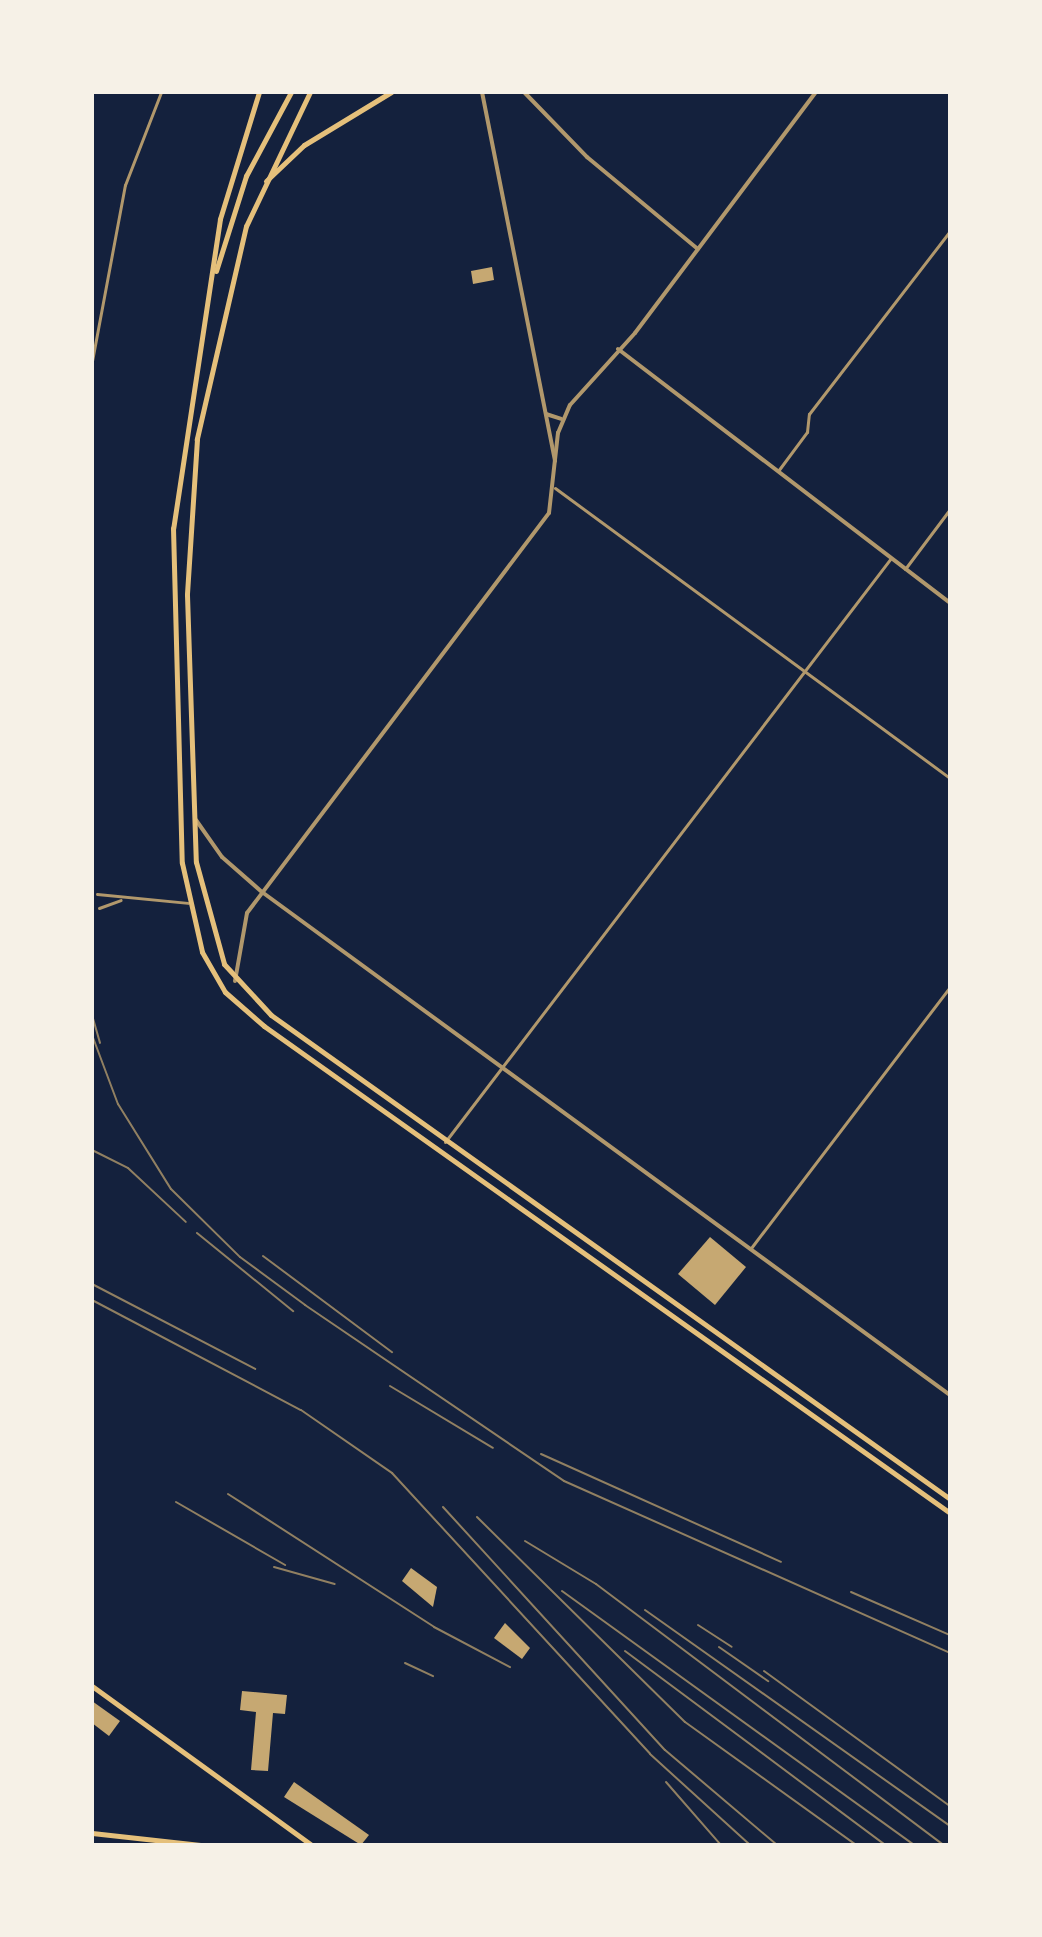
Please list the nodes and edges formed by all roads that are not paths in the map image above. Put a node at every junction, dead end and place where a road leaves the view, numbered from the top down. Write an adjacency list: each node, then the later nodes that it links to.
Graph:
1 (161, 92): 14 (street)
2 (259, 92): 12 (main road)
3 (291, 92): 12 (main road)
4 (310, 92): 9 (main road)
5 (391, 92): 9 (main road)
6 (482, 92): 15 (street)
7 (524, 92): 11 (street)
8 (816, 92): 11 (street)
9 (262, 184): 26 (main road)
10 (950, 231): 18 (street)
11 (698, 249): 13 (street)
12 (209, 299): 30 (main road)
13 (617, 348): 16 (street); 18 (street)
14 (92, 361)
15 (544, 412): 16 (street); 17 (street)
16 (561, 419): 17 (street)
17 (557, 467): 19 (street)
18 (778, 471): 21 (street)
19 (555, 488): 24 (street); 27 (street)
20 (950, 509): 22 (street)
21 (891, 558): 22 (street); 24 (street)
22 (905, 569): 23 (street)
23 (950, 603)
24 (807, 672): 25 (street); 34 (street)
25 (950, 778)
26 (196, 820): 27 (street); 32 (main road)
27 (262, 892): 32 (street); 34 (street)
28 (97, 894): 29 (street)
29 (121, 900): 30 (street); 31 (street)
30 (188, 903): 39 (main road)
31 (99, 908)
32 (235, 981): 35 (main road)
33 (950, 987): 36 (street)
34 (501, 1067): 35 (street); 36 (street)
35 (445, 1142): 38 (main road)
36 (751, 1248): 37 (street)
37 (950, 1395)
38 (950, 1499)
39 (950, 1513)
40 (92, 1686): 41 (main road)
41 (293, 1832): 44 (main road); 45 (main road)
42 (92, 1833): 43 (main road)
43 (200, 1845)
44 (299, 1845)
45 (312, 1845)

